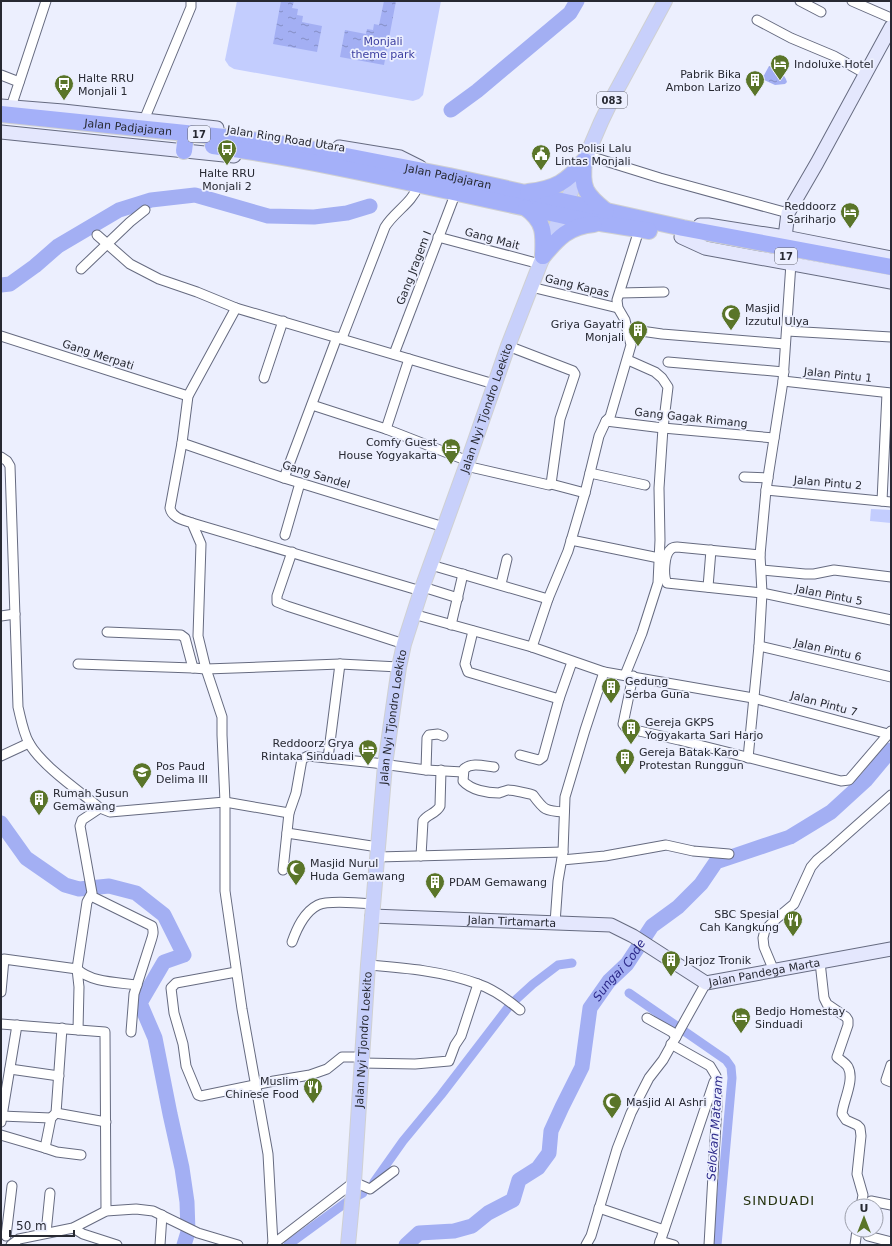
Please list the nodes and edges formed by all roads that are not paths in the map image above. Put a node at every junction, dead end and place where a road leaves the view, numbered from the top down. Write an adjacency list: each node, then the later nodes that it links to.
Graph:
1 (46, 1): 12 (street)
2 (191, 1): 14 (street)
3 (665, 1): 18 (main road, 083)
4 (800, 1): 6 (street)
5 (852, 1): 7 (street)
6 (821, 12)
7 (891, 18)
8 (757, 20): 10 (street)
9 (891, 27): 10 (street)
10 (866, 74): 25 (street)
11 (1, 75): 12 (street)
12 (19, 82): 13 (street)
13 (4, 109): 14 (street, Jalan Ring Road Utara); 19 (highway, Jalan Padjajaran / 17)
14 (144, 120): 19 (street, Jalan Ring Road Utara)
15 (1, 124): 17 (highway, Jalan Padjajaran / 17)
16 (1, 132): 17 (street)
17 (184, 147): 19 (highway, Jalan Padjajaran / 17)
18 (585, 158): 21 (highway); 23 (main road, 083); 25 (street); 26 (highway)
19 (421, 181): 20 (highway, Jalan Padjajaran / 17); 21 (highway, Jalan Padjajaran / 17); 50 (street)
20 (456, 192): 22 (highway, Jalan Padjajaran / 17); 30 (street, Gang Jragem I)
21 (521, 193): 23 (highway, Jalan Padjajaran / 17)
22 (526, 208): 23 (highway, Jalan Padjajaran / 17); 34 (highway)
23 (563, 209): 26 (highway, Jalan Padjajaran / 17); 34 (main road, Jalan Nyi Tjondro Loekito)
24 (145, 210): 32 (street)
25 (788, 213): 31 (street)
26 (605, 217): 27 (highway, Jalan Padjajaran / 17); 28 (highway, Jalan Padjajaran / 17); 34 (highway)
27 (639, 230): 28 (highway, Jalan Padjajaran / 17); 42 (street)
28 (682, 233): 31 (street); 35 (street); 36 (highway, Jalan Padjajaran / 17); 38 (highway, Jalan Padjajaran / 17)
29 (97, 235): 32 (street)
30 (438, 237): 34 (street, Gang Mait); 53 (street, Gang Jragem I)
31 (785, 237): 33 (street)
32 (107, 245): 37 (street); 43 (street)
33 (891, 258)
34 (541, 260): 40 (main road, Jalan Nyi Tjondro Loekito)
35 (791, 263): 39 (street); 47 (street)
36 (891, 267)
37 (81, 269)
38 (891, 275)
39 (891, 282)
40 (531, 287): 44 (street, Gang Kapas); 52 (main road, Jalan Nyi Tjondro Loekito)
41 (664, 292): 42 (street)
42 (620, 293): 44 (street)
43 (236, 308): 45 (street); 61 (street)
44 (618, 308): 46 (street)
45 (283, 321): 50 (street); 57 (street)
46 (627, 329): 51 (street); 55 (street)
47 (787, 331): 49 (street); 51 (street)
48 (1, 336): 61 (street, Gang Merpati)
49 (891, 337)
50 (340, 338): 53 (street); 62 (street)
51 (785, 344): 58 (street)
52 (508, 346): 59 (main road, Jalan Nyi Tjondro Loekito); 76 (street)
53 (394, 354): 54 (street)
54 (409, 358): 59 (street); 65 (street)
55 (628, 360): 63 (street); 64 (street)
56 (668, 362): 58 (street, Jalan Pintu 1)
57 (264, 378)
58 (785, 378): 60 (street, Jalan Pintu 1); 66 (street)
59 (494, 384): 70 (main road, Jalan Nyi Tjondro Loekito)
60 (889, 393): 68 (street)
61 (188, 396): 67 (street)
62 (312, 405): 65 (street); 73 (street)
63 (606, 421): 64 (street, Gang Gagak Rimang); 71 (street)
64 (663, 428): 66 (street, Gang Gagak Rimang); 88 (street)
65 (386, 429): 70 (street)
66 (774, 438): 74 (street)
67 (182, 443): 73 (street, Gang Sandel); 81 (street)
68 (888, 450): 80 (street)
69 (1, 457): 100 (street)
70 (467, 463): 76 (street); 82 (main road, Jalan Nyi Tjondro Loekito)
71 (590, 473): 77 (street); 79 (street)
72 (744, 477): 74 (street)
73 (284, 478): 75 (street, Gang Sandel)
74 (768, 478): 78 (street)
75 (300, 483): 82 (street, Gang Sandel); 83 (street)
76 (551, 484): 79 (street)
77 (645, 485)
78 (769, 490): 80 (street, Jalan Pintu 2); 87 (street)
79 (585, 493): 84 (street)
80 (886, 501)
81 (192, 523): 86 (street); 115 (street)
82 (444, 527): 90 (main road, Jalan Nyi Tjondro Loekito)
83 (285, 535)
84 (571, 540): 88 (street); 99 (street)
85 (711, 550): 87 (street); 95 (street); 95 (street, Jalan Pintu 5)
86 (292, 552): 96 (street); 107 (street)
87 (760, 555): 91 (street)
88 (659, 558): 117 (street)
89 (507, 559): 94 (street)
90 (431, 565): 92 (street); 96 (main road, Jalan Nyi Tjondro Loekito)
91 (762, 570): 93 (street); 97 (street)
92 (464, 574): 94 (street); 98 (street)
93 (891, 577)
94 (500, 584): 99 (street)
95 (708, 587): 97 (street, Jalan Pintu 5)
96 (422, 589): 98 (street); 101 (main road, Jalan Nyi Tjondro Loekito)
97 (762, 593): 103 (street, Jalan Pintu 5); 108 (street)
98 (458, 598): 104 (street)
99 (548, 599): 109 (street)
100 (15, 614): 102 (street); 123 (street)
101 (413, 614): 104 (street, Jalan Pintu 7); 107 (main road, Jalan Nyi Tjondro Loekito)
102 (1, 616)
103 (891, 620)
104 (451, 625): 105 (street, Jalan Pintu 7)
105 (474, 631): 109 (street, Jalan Pintu 7); 120 (street)
106 (108, 632): 114 (street)
107 (404, 644): 113 (main road, Jalan Nyi Tjondro Loekito)
108 (759, 646): 118 (street, Jalan Pintu 6); 119 (street)
109 (532, 647): 110 (street, Jalan Pintu 7)
110 (572, 662): 116 (street, Jalan Pintu 7); 120 (street)
111 (78, 664): 114 (street)
112 (340, 664): 113 (street); 115 (street); 126 (street)
113 (399, 667): 128 (main road, Jalan Nyi Tjondro Loekito)
114 (193, 668): 115 (street)
115 (206, 669): 134 (street)
116 (604, 672): 117 (street, Jalan Pintu 7); 136 (street)
117 (629, 676): 119 (street, Jalan Pintu 7); 127 (street)
118 (891, 677)
119 (753, 698): 121 (street, Jalan Pintu 7); 127 (street)
120 (559, 699): 124 (street)
121 (890, 732): 127 (street)
122 (444, 736): 130 (street)
123 (29, 743): 125 (street); 135 (street)
124 (520, 755)
125 (1, 756)
126 (328, 758): 128 (street); 137 (street)
127 (748, 758)
128 (385, 765): 130 (street); 139 (main road, Jalan Nyi Tjondro Loekito)
129 (494, 767): 132 (street)
130 (426, 770): 131 (street)
131 (441, 770): 132 (street); 141 (street)
132 (463, 772): 136 (street)
133 (891, 795): 153 (street)
134 (225, 802): 135 (street); 137 (street); 154 (street)
135 (100, 808): 144 (street)
136 (564, 812): 142 (street)
137 (289, 813): 138 (street)
138 (287, 833): 139 (street); 143 (street)
139 (378, 852): 141 (street); 145 (main road, Jalan Nyi Tjondro Loekito)
140 (729, 854): 142 (street)
141 (421, 856): 142 (street)
142 (562, 856): 146 (street)
143 (283, 870)
144 (91, 894): 152 (street); 157 (street)
145 (373, 910): 146 (street, Jalan Tirtamarta); 147 (street); 151 (main road, Jalan Nyi Tjondro Loekito)
146 (555, 923): 148 (street, Jalan Tirtamarta)
147 (292, 942)
148 (647, 946): 155 (street, Jalan Pandega Marta)
149 (891, 949): 150 (street, Jalan Pandega Marta)
150 (820, 962): 153 (street, Jalan Pandega Marta); 184 (street)
151 (368, 965): 156 (street); 167 (main road, Jalan Nyi Tjondro Loekito)
152 (77, 969): 157 (street); 158 (street); 164 (street)
153 (774, 971): 155 (street, Jalan Pandega Marta)
154 (236, 972): 173 (street); 173 (street)
155 (706, 983): 166 (street)
156 (478, 984): 159 (street); 167 (street)
157 (137, 985): 165 (street)
158 (1, 992)
159 (513, 1005)
160 (647, 1018): 166 (street)
161 (1, 1024): 162 (street)
162 (17, 1025): 163 (street); 169 (street)
163 (62, 1028): 164 (street); 170 (street)
164 (78, 1030): 176 (street)
165 (131, 1032)
166 (675, 1037): 171 (street); 185 (street)
167 (362, 1060): 173 (street); 181 (main road, Jalan Nyi Tjondro Loekito)
168 (891, 1064): 172 (street)
169 (10, 1069): 170 (street); 175 (street)
170 (59, 1076): 174 (street)
171 (716, 1076): 189 (street); 203 (street)
172 (891, 1082)
173 (255, 1085): 196 (street)
174 (53, 1115): 175 (street); 176 (street); 178 (street)
175 (1, 1118)
176 (106, 1122): 186 (street)
177 (1, 1135): 178 (street)
178 (45, 1148): 179 (street)
179 (81, 1154)
180 (394, 1171): 181 (street)
181 (354, 1185): 196 (street); 200 (main road, Jalan Nyi Tjondro Loekito)
182 (12, 1186): 191 (street)
183 (50, 1192): 190 (street)
184 (862, 1198)
185 (599, 1208): 189 (street); 201 (street)
186 (106, 1211): 187 (street); 188 (street)
187 (162, 1215): 198 (street); 199 (street)
188 (73, 1228): 190 (street); 197 (street)
189 (664, 1230): 195 (street)
190 (46, 1233): 194 (street)
191 (4, 1235): 194 (street)
192 (876, 1238): 193 (street)
193 (891, 1242)
194 (13, 1243)
195 (660, 1243): 202 (street)
196 (272, 1244)
197 (117, 1245)
198 (160, 1245)
199 (238, 1245)
200 (348, 1245)
201 (586, 1245)
202 (674, 1245)
203 (709, 1245)

